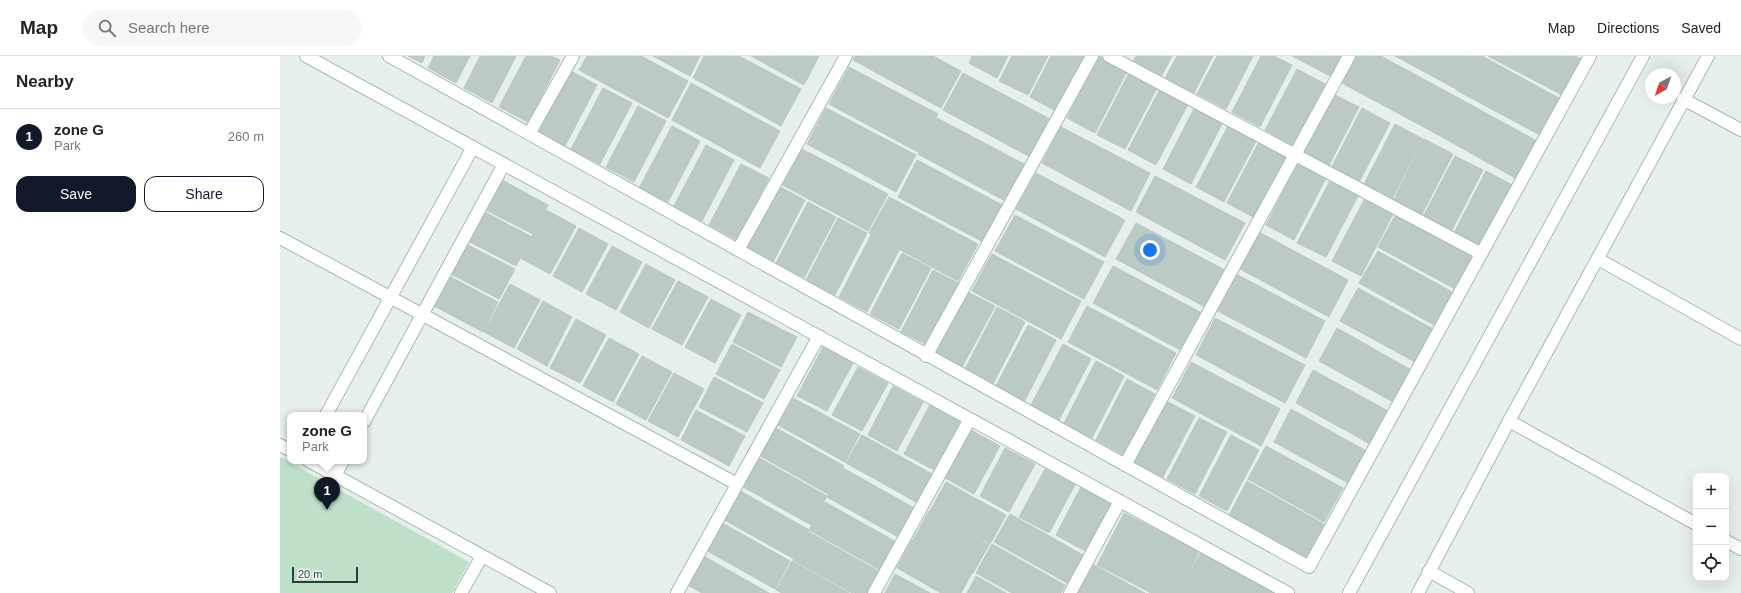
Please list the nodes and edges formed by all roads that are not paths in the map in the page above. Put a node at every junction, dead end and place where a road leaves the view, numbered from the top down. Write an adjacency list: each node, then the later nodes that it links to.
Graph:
1 (306, 56): 14 (street)
2 (389, 56): 13 (street)
3 (573, 56): 13 (street)
4 (846, 56): 18 (street)
5 (1092, 56): 25 (street)
6 (1109, 56): 15 (street)
7 (1349, 56): 15 (street)
8 (1590, 56): 19 (street)
9 (1643, 56): 47 (street)
10 (1708, 56): 11 (street)
11 (1683, 99): 12 (street); 20 (street)
12 (1741, 130)
13 (529, 134): 18 (street)
14 (473, 148): 16 (street); 21 (street)
15 (1294, 155): 19 (street); 32 (street)
16 (504, 164): 22 (street); 23 (street)
17 (280, 238): 21 (street)
18 (738, 250): 25 (street)
19 (1480, 253): 32 (street)
20 (1598, 259): 24 (street); 29 (street)
21 (390, 298): 22 (street); 26 (street)
22 (422, 315): 27 (street); 34 (street)
23 (819, 336): 28 (street); 34 (street)
24 (1741, 339)
25 (926, 356): 32 (street)
26 (328, 412)
27 (367, 416)
28 (970, 419): 35 (street); 45 (street)
29 (1509, 421): 36 (street); 40 (street)
30 (315, 464): 33 (street)
31 (341, 464): 33 (street)
32 (1125, 464)
33 (335, 475): 39 (street)
34 (737, 484): 44 (street)
35 (1120, 501): 41 (street); 46 (street)
36 (1693, 522)
37 (1729, 543): 38 (street)
38 (1741, 549)
39 (482, 556): 42 (street); 43 (street)
40 (1429, 571): 48 (street); 49 (street)
41 (1284, 592)
42 (461, 593)
43 (550, 593)
44 (676, 593)
45 (874, 593)
46 (1070, 593)
47 (1349, 593)
48 (1418, 593)
49 (1468, 593)

